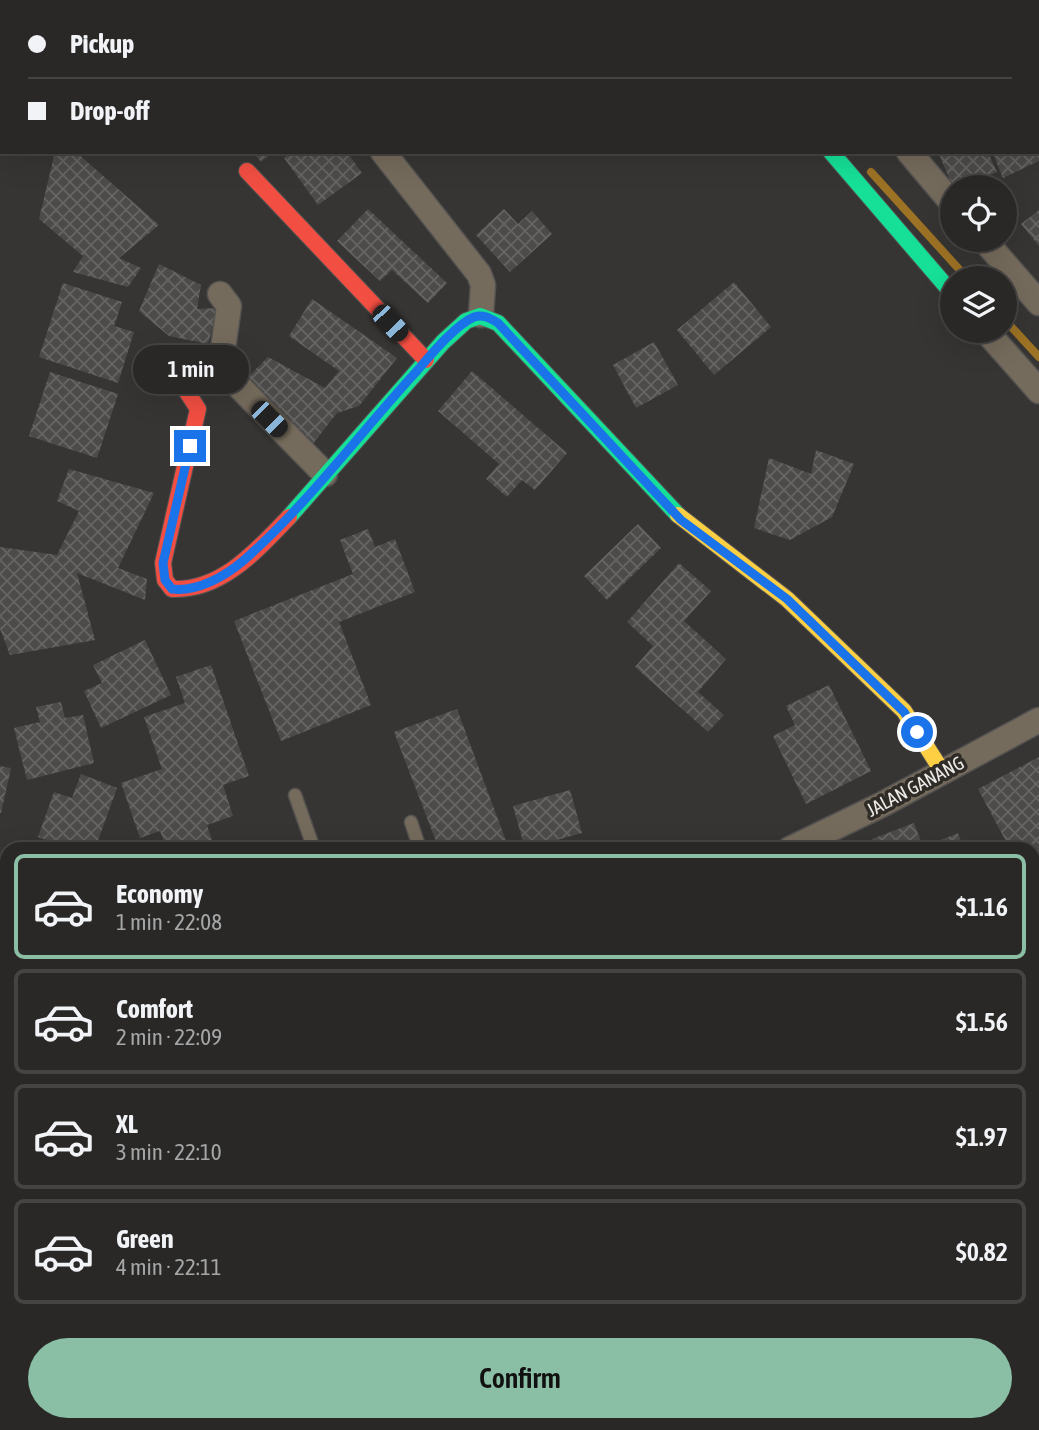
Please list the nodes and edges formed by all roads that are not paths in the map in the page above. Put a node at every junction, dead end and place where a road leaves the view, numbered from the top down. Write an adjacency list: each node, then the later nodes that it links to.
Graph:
1 (385, 154): 10 (street)
2 (833, 154): 7 (street)
3 (911, 154): 5 (street)
4 (247, 171): 12 (street)
5 (940, 189)
6 (994, 252): 9 (street)
7 (940, 279)
8 (220, 294): 15 (street)
9 (1039, 303)
10 (481, 315): 12 (street); 17 (street)
11 (997, 343): 14 (street)
12 (426, 360): 15 (street)
13 (163, 378): 15 (street)
14 (1039, 391)
15 (325, 474)
16 (1039, 720): 17 (street, JALAN GANANG)
17 (942, 771): 22 (street, JALAN GANANG)
18 (295, 795): 20 (lane)
19 (411, 822): 21 (lane)
20 (312, 842)
21 (418, 842)
22 (804, 842)

